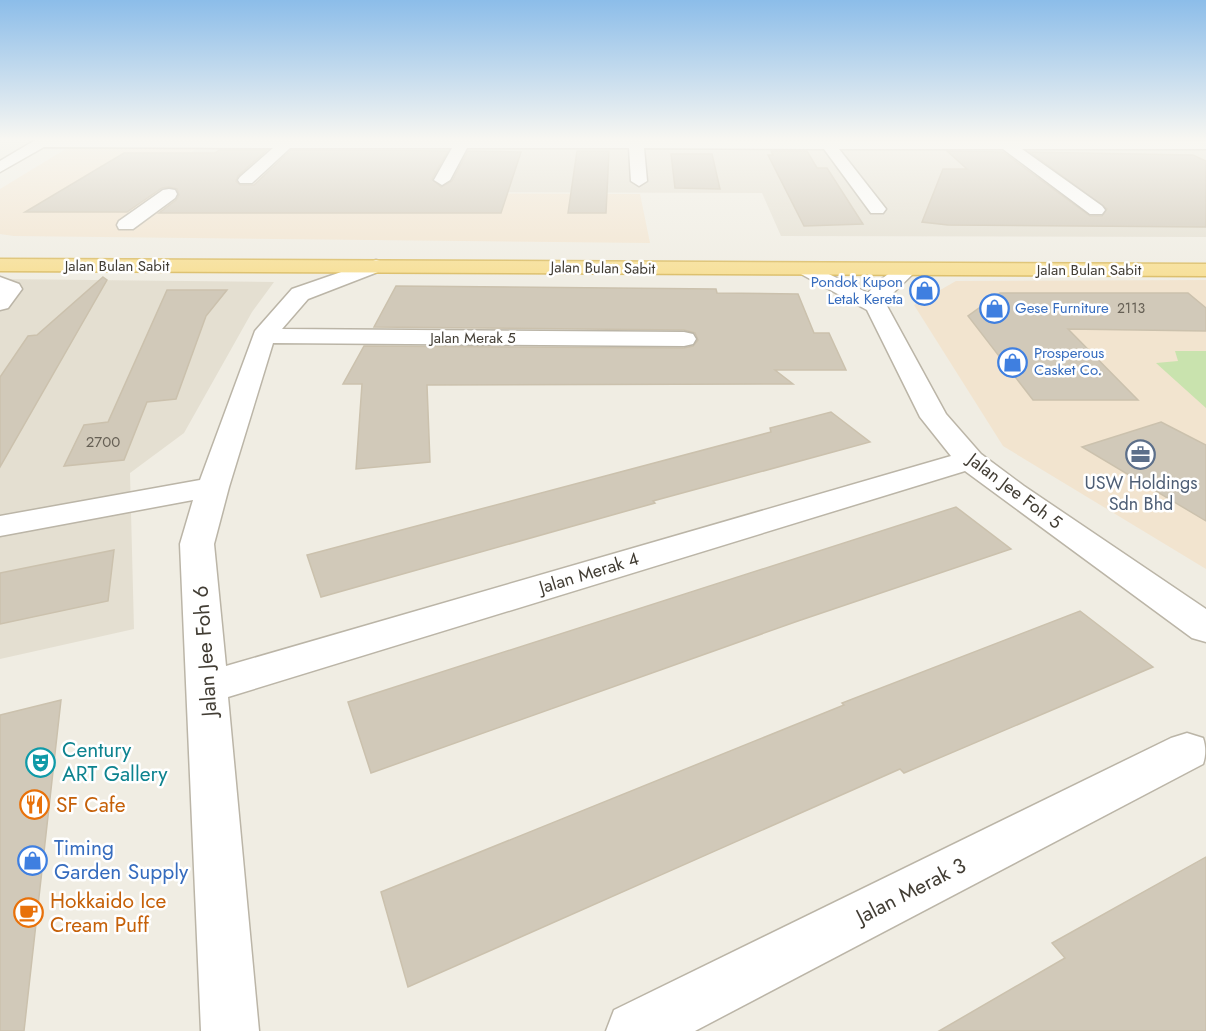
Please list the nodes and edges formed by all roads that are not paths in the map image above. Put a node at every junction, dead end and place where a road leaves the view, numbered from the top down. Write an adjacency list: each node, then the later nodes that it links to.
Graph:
1 (861, 187): 4 (street)
2 (1065, 187): 5 (street)
3 (169, 194): 6 (street)
4 (877, 209)
5 (1096, 210)
6 (126, 225)
7 (11, 249): 8 (main road, Jalan Bulan Sabit)
8 (1206, 254)
9 (0, 266): 10 (main road, Jalan Bulan Sabit)
10 (273, 266): 11 (main road, Jalan Bulan Sabit); 16 (street)
11 (376, 266): 12 (main road, Jalan Bulan Sabit); 16 (street, Jalan Jee Foh 6)
12 (808, 270): 13 (main road, Jalan Bulan Sabit); 18 (street)
13 (906, 270): 14 (main road, Jalan Bulan Sabit); 18 (street)
14 (1206, 270)
15 (0, 283): 17 (street)
16 (300, 294): 19 (street, Jalan Jee Foh 6)
17 (0, 303)
18 (876, 306): 21 (street, Jalan Jee Foh 5)
19 (263, 336): 20 (street, Jalan Merak 5); 22 (street, Jalan Jee Foh 6)
20 (684, 339)
21 (970, 460): 24 (street, Jalan Jee Foh 5); 25 (street, Jalan Merak 4)
22 (213, 487): 23 (street); 25 (street, Jalan Jee Foh 6)
23 (0, 526)
24 (1206, 628)
25 (208, 687): 27 (street, Jalan Jee Foh 6)
26 (1187, 751): 28 (street, Jalan Merak 3)
27 (230, 1031)
28 (635, 1031)

